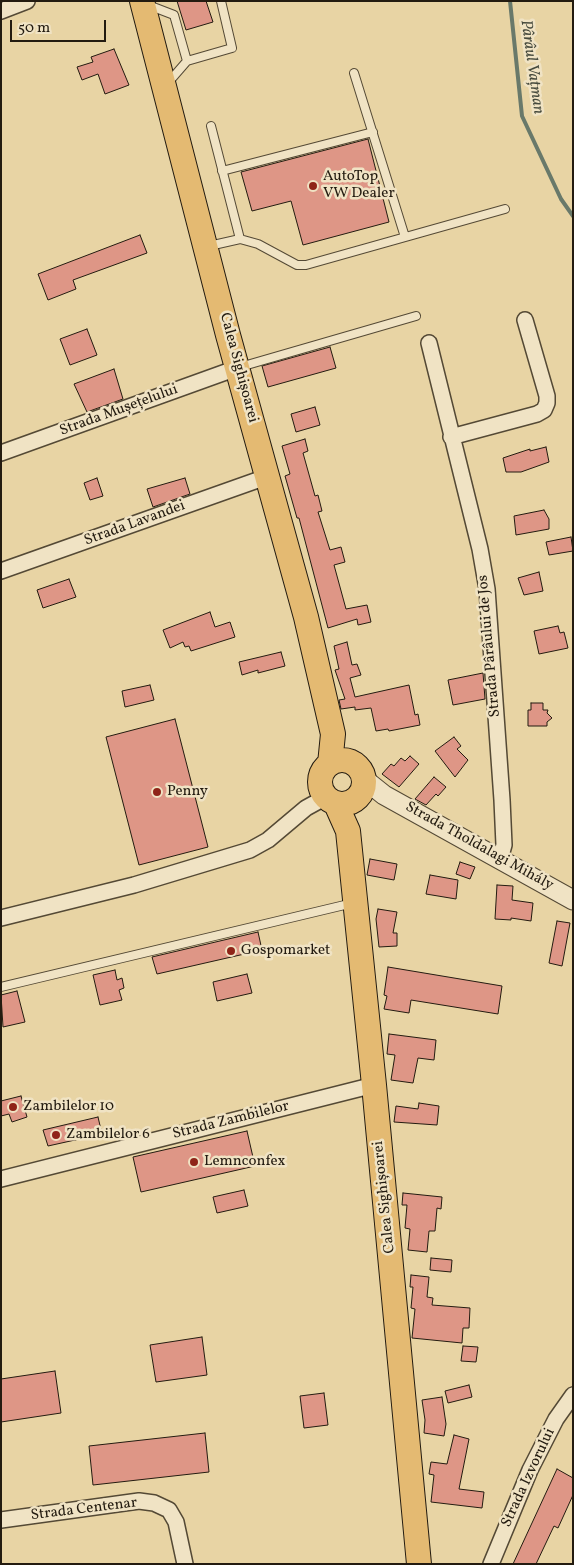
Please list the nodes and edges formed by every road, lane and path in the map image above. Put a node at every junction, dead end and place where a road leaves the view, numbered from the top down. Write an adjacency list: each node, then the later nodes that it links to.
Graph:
1 (27, 1): 4 (street)
2 (221, 1): 5 (lane)
3 (142, 2): 5 (lane); 7 (highway, Calea Sighișoarei)
4 (1, 11)
5 (187, 61): 7 (lane)
6 (354, 73): 9 (lane)
7 (164, 87): 14 (highway, Calea Sighișoarei)
8 (210, 126): 10 (lane)
9 (373, 132): 10 (lane); 12 (lane)
10 (222, 171): 13 (lane)
11 (505, 209): 12 (lane)
12 (405, 237): 13 (lane)
13 (240, 239): 14 (lane)
14 (206, 246): 18 (highway, Calea Sighișoarei)
15 (416, 316): 18 (lane)
16 (526, 320): 19 (street)
17 (428, 343): 19 (street, Strada Pârâului de Jos)
18 (238, 368): 20 (street, Strada Mușețelului); 21 (highway, Calea Sighișoarei)
19 (451, 436): 25 (street, Strada Pârâului de Jos)
20 (1, 453)
21 (269, 476): 22 (street, Strada Lavandei); 23 (highway, Calea Sighișoarei)
22 (1, 572)
23 (339, 762): 24 (highway); 24 (highway, Calea Sighișoarei)
24 (344, 796): 25 (street, Strada Tholdalagi Mihály); 27 (highway, Calea Sighișoarei); 28 (street)
25 (500, 858): 26 (street, Strada Tholdalagi Mihály)
26 (573, 900)
27 (355, 903): 29 (lane); 30 (highway, Calea Sighișoarei)
28 (1, 918)
29 (1, 987)
30 (374, 1084): 31 (street, Strada Zambilelor); 35 (highway, Calea Sighișoarei)
31 (1, 1179)
32 (573, 1395): 36 (street, Strada Izvorului)
33 (1, 1520): 34 (street, Strada Centenar)
34 (186, 1564)
35 (419, 1564)
36 (491, 1564)

